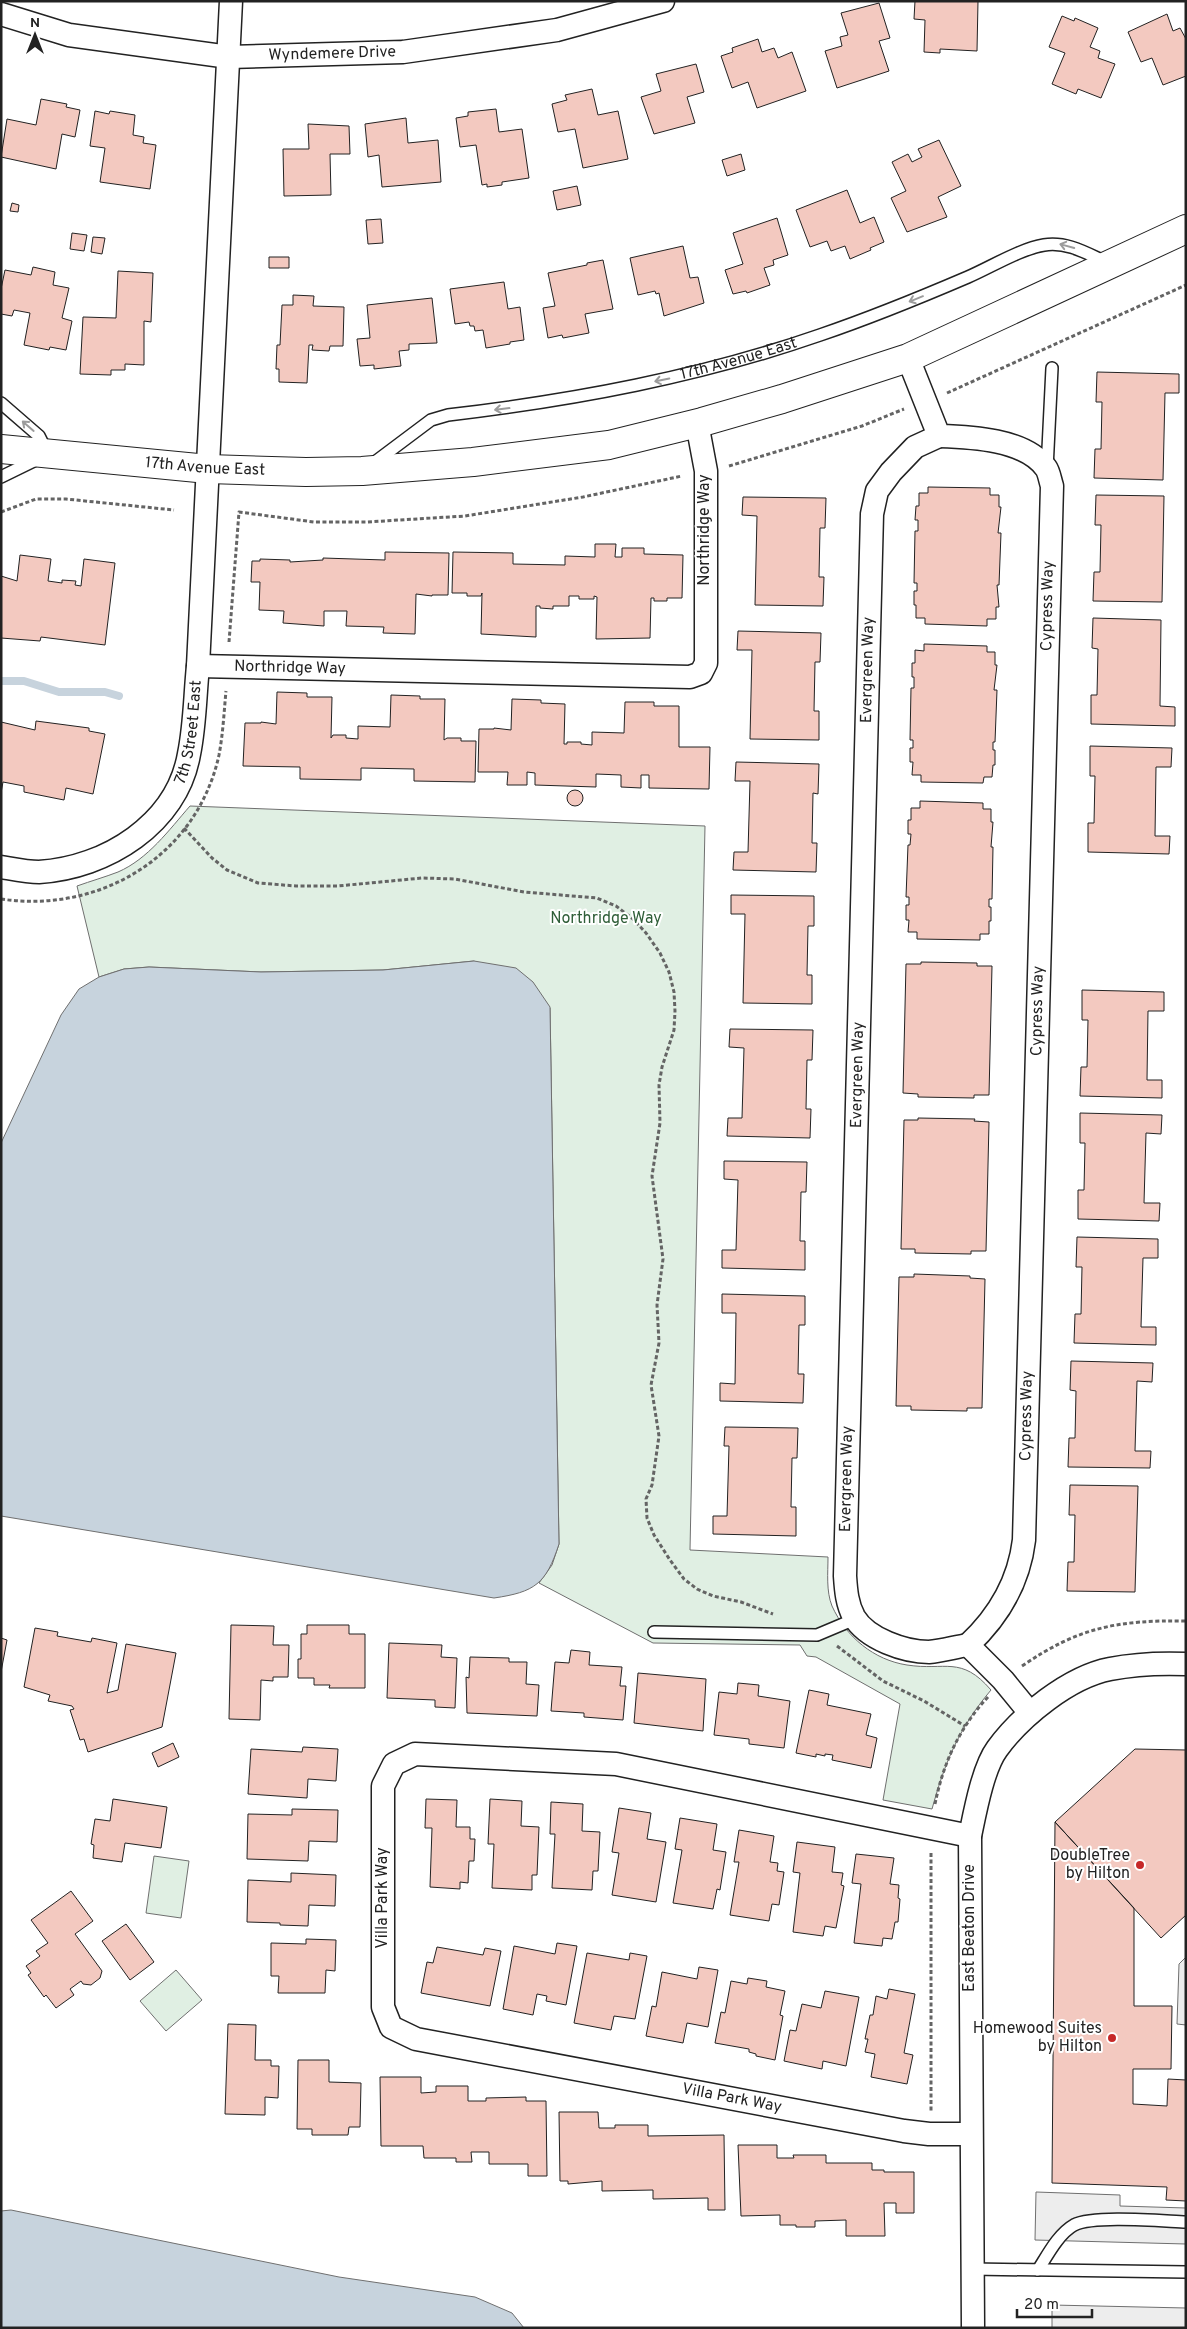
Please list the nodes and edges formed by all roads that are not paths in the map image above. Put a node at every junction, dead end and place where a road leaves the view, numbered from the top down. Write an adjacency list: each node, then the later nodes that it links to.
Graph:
1 (231, 1): 4 (street, 7th Street East)
2 (662, 1): 4 (street, Wyndemere Drive)
3 (1, 14): 4 (street, Wyndemere Drive)
4 (228, 57): 14 (street, 7th Street East)
5 (1186, 229): 6 (street, 17th Avenue East)
6 (1112, 264): 7 (street, 17th Avenue East); 16 (lane, 17th Avenue East, one-way to 16)
7 (908, 358): 10 (street, 17th Avenue East); 11 (street)
8 (1052, 368): 15 (lane)
9 (1, 403): 13 (lane, one-way to 9)
10 (697, 423): 16 (street, 17th Avenue East); 18 (street, Northridge Way)
11 (939, 436): 15 (street); 20 (street, Evergreen Way)
12 (1, 449): 13 (street, 17th Avenue East)
13 (48, 454): 14 (street, 17th Avenue East); 17 (lane)
14 (208, 469): 16 (street, 17th Avenue East); 18 (street, 7th Street East)
15 (1047, 469): 22 (street, Cypress Way)
16 (362, 471)
17 (1, 477)
18 (198, 666): 19 (street, 7th Street East)
19 (1, 867)
20 (855, 1619): 21 (lane); 22 (street, Evergreen Way)
21 (654, 1632)
22 (968, 1645): 24 (street)
23 (1186, 1664): 24 (street, East Beaton Drive)
24 (1030, 1714): 25 (street, East Beaton Drive)
25 (970, 1836): 26 (street, East Beaton Drive); 26 (street, Villa Park Way)
26 (971, 2134): 28 (street, East Beaton Drive)
27 (1186, 2222): 29 (lane)
28 (972, 2269): 29 (lane); 31 (street, East Beaton Drive)
29 (1038, 2270): 30 (lane)
30 (1186, 2272)
31 (973, 2328)

